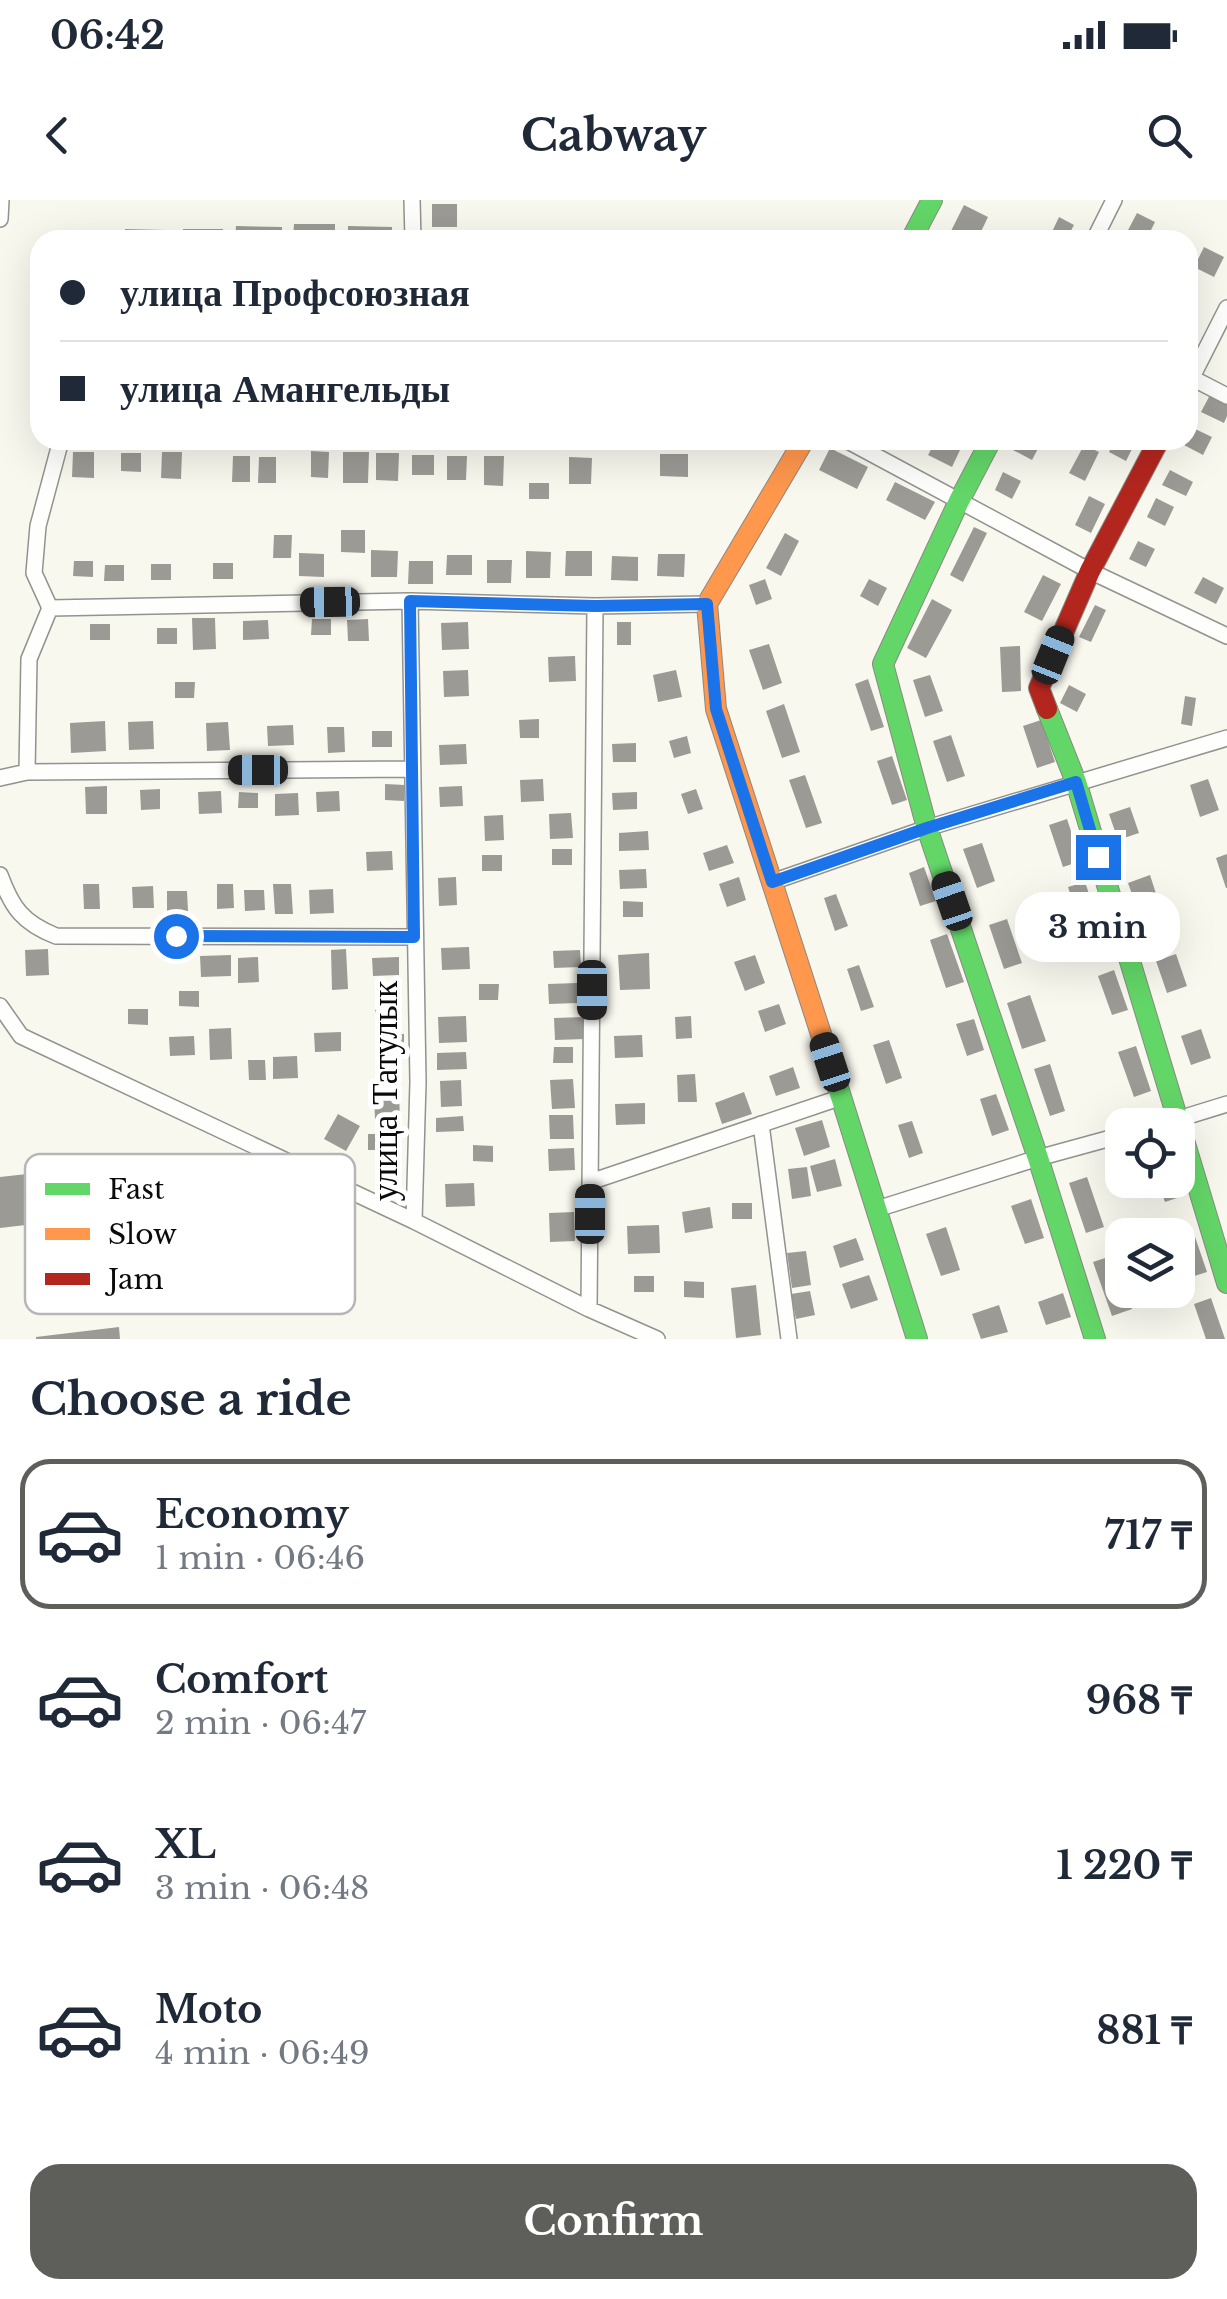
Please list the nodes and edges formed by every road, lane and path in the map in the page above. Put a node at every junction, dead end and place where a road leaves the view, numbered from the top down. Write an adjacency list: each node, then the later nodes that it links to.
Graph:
1 (1, 200): 5 (street)
2 (412, 200): 6 (street)
3 (932, 200): 7 (street)
4 (1114, 200): 8 (street)
5 (0, 219)
6 (413, 230)
7 (920, 230)
8 (1099, 230)
9 (1227, 308): 10 (street)
10 (1198, 363)
11 (1198, 384): 12 (street)
12 (1227, 396)
13 (58, 450): 23 (street)
14 (798, 450): 21 (street)
15 (865, 450): 18 (street)
16 (986, 450): 18 (street)
17 (1154, 450): 19 (street)
18 (959, 501): 19 (street); 30 (street)
19 (1090, 571): 24 (street); 29 (street)
20 (410, 601): 22 (street); 23 (street); 26 (street, улица Татулык)
21 (707, 604): 22 (street); 32 (street)
22 (595, 606): 43 (street)
23 (50, 608): 27 (street)
24 (1227, 636)
25 (1227, 738): 29 (street)
26 (413, 769): 27 (street); 33 (street, улица Татулык)
27 (27, 772): 28 (street)
28 (0, 778)
29 (1076, 782): 30 (street); 37 (street)
30 (927, 828): 32 (street); 42 (street)
31 (0, 875): 33 (street)
32 (772, 882): 35 (street)
33 (414, 937): 47 (street, улица Татулык)
34 (0, 1006): 41 (street)
35 (842, 1098): 39 (street); 46 (street)
36 (1227, 1104): 38 (street)
37 (1164, 1108)
38 (1195, 1114)
39 (762, 1124): 43 (street); 52 (street)
40 (1105, 1140): 42 (street)
41 (273, 1154)
42 (1038, 1158): 46 (street); 54 (street)
43 (590, 1182): 50 (street)
44 (1195, 1182): 48 (street)
45 (355, 1192): 47 (street)
46 (878, 1209): 53 (street)
47 (414, 1220): 50 (street)
48 (1221, 1240): 49 (street)
49 (1227, 1283)
50 (590, 1309): 51 (street)
51 (657, 1339)
52 (789, 1339)
53 (917, 1339)
54 (1094, 1339)

